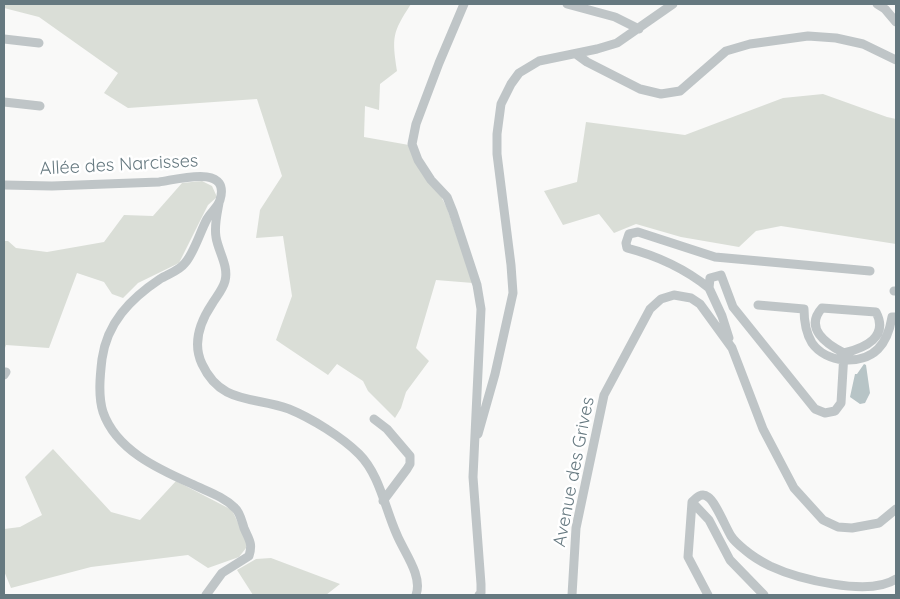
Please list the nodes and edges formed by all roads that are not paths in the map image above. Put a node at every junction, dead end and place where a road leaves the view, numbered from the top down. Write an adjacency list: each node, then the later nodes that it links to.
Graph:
1 (464, 4): 23 (street)
2 (566, 4): 6 (street)
3 (673, 4): 6 (street)
4 (877, 4): 5 (street)
5 (896, 22)
6 (639, 29): 9 (street)
7 (4, 40): 8 (street)
8 (39, 43)
9 (576, 54): 10 (street); 23 (street)
10 (896, 60)
11 (4, 102): 12 (street)
12 (40, 106)
13 (4, 185): 14 (street, Allée des Narcisses)
14 (219, 202): 24 (street); 28 (street)
15 (870, 271): 16 (street)
16 (709, 288): 20 (street); 21 (street)
17 (758, 305): 21 (street)
18 (896, 317): 19 (street)
19 (893, 331): 21 (street)
20 (732, 348): 26 (street); 31 (street, Avenue des Grives)
21 (844, 357): 21 (street)
22 (374, 419): 24 (street)
23 (475, 444): 30 (street)
24 (383, 501): 29 (street)
25 (692, 502): 27 (street); 32 (street); 33 (street)
26 (896, 509)
27 (896, 579)
28 (206, 595)
29 (416, 595)
30 (479, 595)
31 (572, 595)
32 (708, 595)
33 (764, 595)

